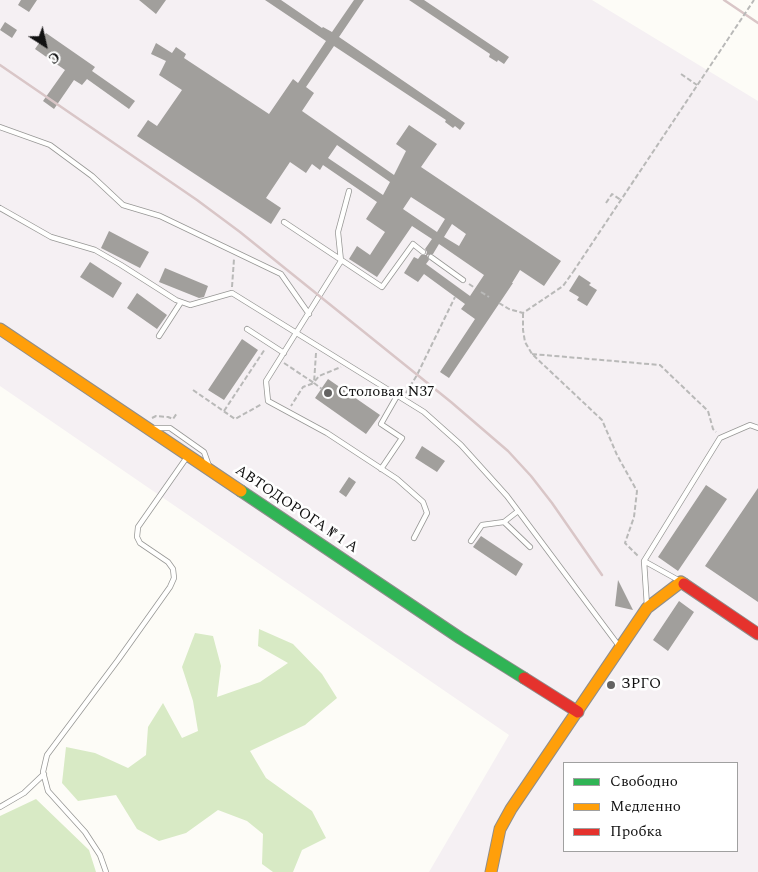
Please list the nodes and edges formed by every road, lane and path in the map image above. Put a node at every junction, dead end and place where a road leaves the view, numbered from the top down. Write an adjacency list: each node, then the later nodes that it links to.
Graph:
1 (754, 0): 3 (path, bridge)
2 (681, 74): 3 (path)
3 (697, 85): 6 (path, bridge)
4 (0, 127): 10 (lane)
5 (348, 191): 13 (lane)
6 (621, 200): 7 (path); 21 (path, bridge)
7 (606, 203)
8 (0, 208): 19 (lane)
9 (284, 222): 13 (lane)
10 (234, 252): 15 (path); 22 (lane)
11 (423, 252): 13 (lane)
12 (430, 257): 14 (lane)
13 (341, 261): 22 (lane)
14 (463, 280)
15 (232, 285)
16 (481, 292): 18 (path)
17 (455, 297): 36 (path)
18 (490, 297)
19 (181, 302): 25 (lane); 26 (lane)
20 (499, 303): 21 (path)
21 (524, 313): 30 (path)
22 (308, 314): 25 (lane)
23 (0, 329): 41 (street, АВТОДОРОГА № 1 А)
24 (248, 329): 27 (lane)
25 (297, 332): 28 (lane); 29 (lane)
26 (159, 336)
27 (269, 343): 29 (lane); 38 (path)
28 (317, 345): 32 (lane); 33 (path)
29 (284, 353): 31 (lane)
30 (532, 354): 43 (path); 52 (path)
31 (280, 360): 33 (path); 37 (lane)
32 (348, 365): 33 (path); 36 (lane)
33 (314, 383): 34 (path); 39 (path)
34 (322, 389)
35 (193, 390): 38 (path)
36 (400, 398): 45 (lane); 47 (lane)
37 (268, 401): 38 (path); 39 (lane)
38 (224, 411)
39 (288, 412): 45 (lane)
40 (177, 413): 41 (path)
41 (147, 424): 44 (street, АВТОДОРОГА № 1 А); 46 (lane)
42 (758, 428): 43 (lane)
43 (720, 438): 52 (lane)
44 (188, 456): 46 (street, АВТОДОРОГА № 1 А); 58 (lane)
45 (381, 468): 49 (lane)
46 (212, 472): 57 (street, АВТОДОРОГА № 1 А)
47 (518, 511): 48 (lane); 56 (lane)
48 (504, 522): 50 (lane); 51 (lane)
49 (414, 538)
50 (471, 541)
51 (530, 547)
52 (644, 561): 53 (lane); 54 (lane)
53 (682, 582): 54 (street); 55 (street)
54 (647, 608): 56 (street)
55 (758, 634)
56 (620, 648): 57 (street)
57 (578, 712): 61 (street)
58 (44, 774): 59 (lane); 60 (lane)
59 (0, 808)
60 (106, 872)
61 (491, 872)

